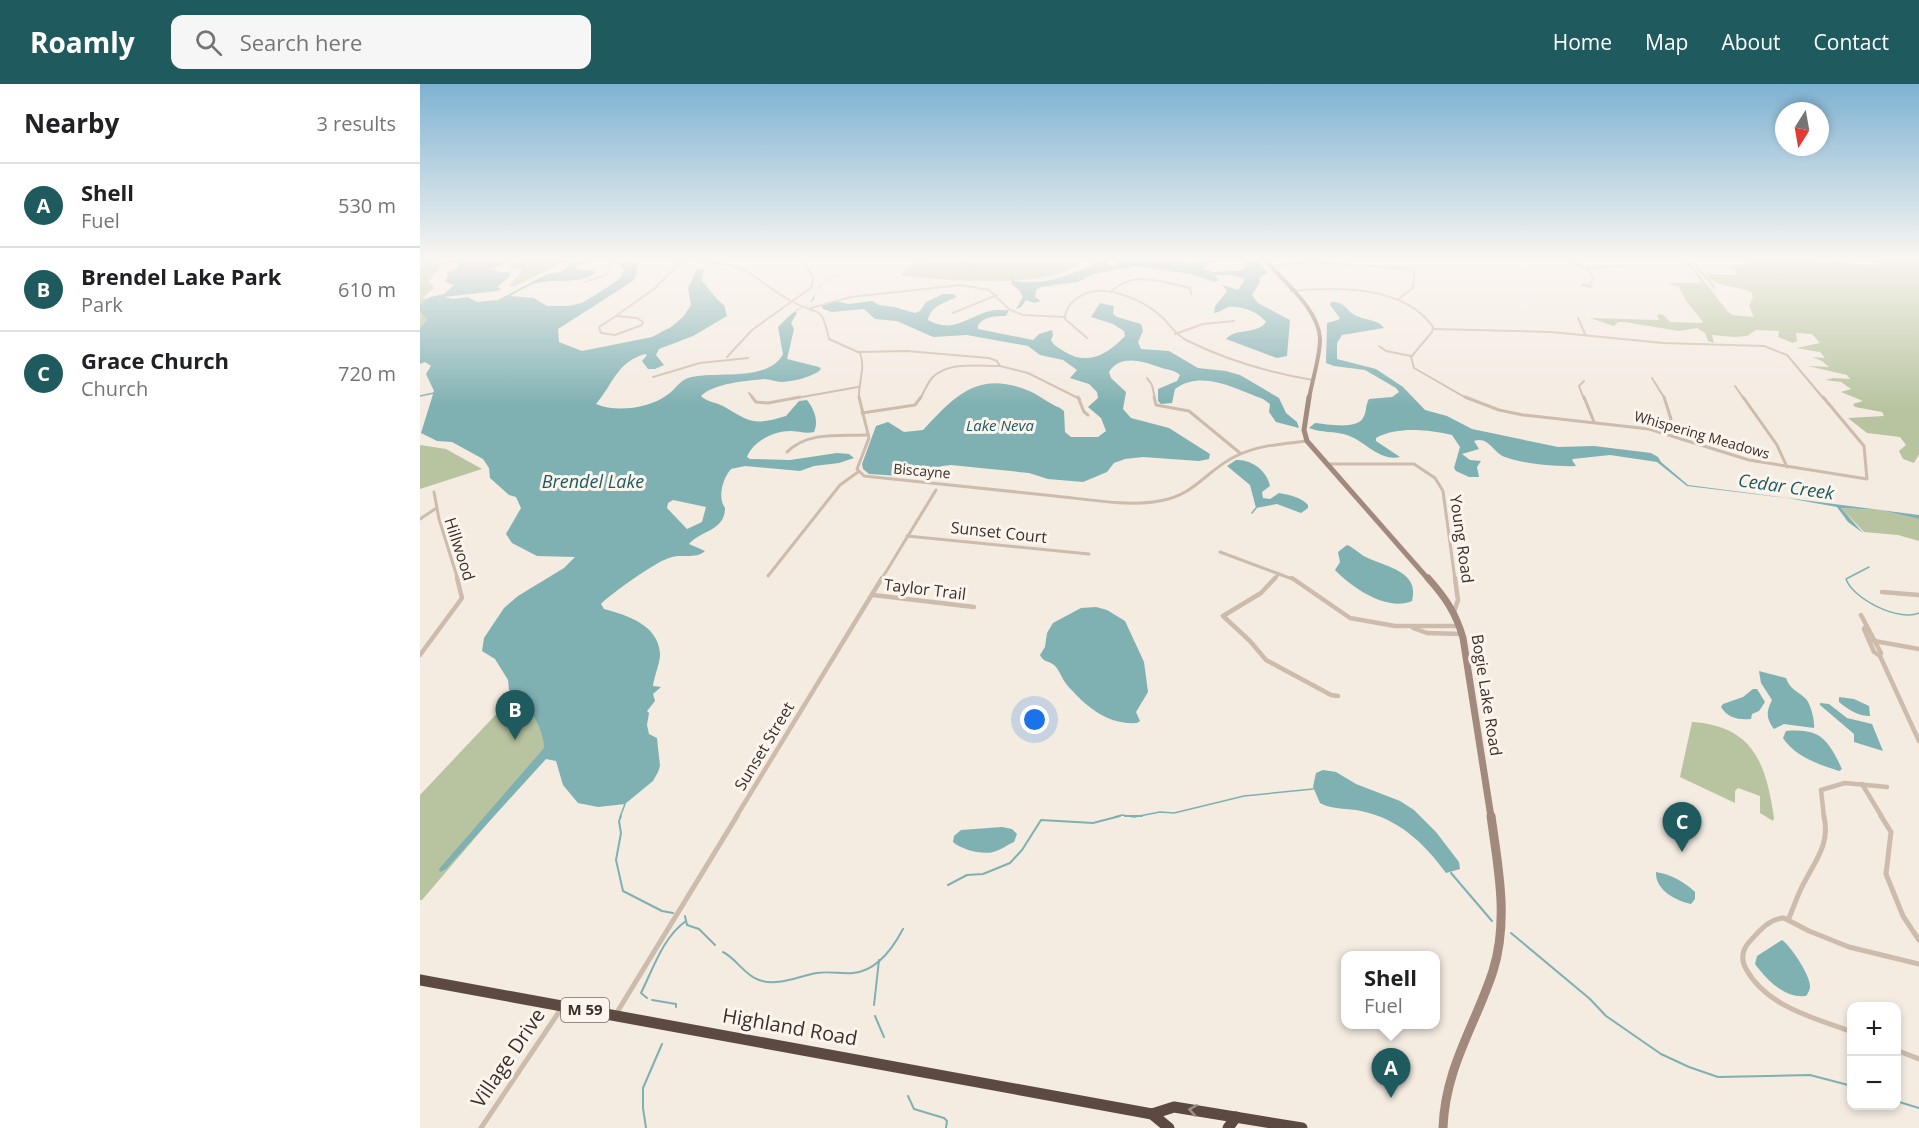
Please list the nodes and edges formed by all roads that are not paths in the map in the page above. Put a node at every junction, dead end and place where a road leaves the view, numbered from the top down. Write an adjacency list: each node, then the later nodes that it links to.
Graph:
1 (626, 309): 11 (street)
2 (780, 309): 22 (street)
3 (811, 309): 20 (street)
4 (963, 309): 10 (street)
5 (1013, 309): 12 (street)
6 (1067, 309): 12 (street)
7 (1148, 309): 16 (street)
8 (1306, 309): 28 (main road)
9 (1412, 309): 15 (street)
10 (953, 313)
11 (616, 316): 11 (street)
12 (1064, 317): 18 (street)
13 (1578, 318): 17 (street)
14 (1234, 321): 16 (street)
15 (1433, 329): 17 (street); 21 (street)
16 (1174, 334): 28 (street)
17 (1585, 335): 42 (street, Whispering Meadows)
18 (1087, 338)
19 (1379, 346): 21 (street)
20 (858, 352): 24 (street); 31 (street)
21 (1412, 356): 35 (street, Whispering Meadows)
22 (727, 357): 23 (street); 25 (street)
23 (748, 358)
24 (1000, 366): 33 (street); 34 (street)
25 (653, 377)
26 (1147, 378): 40 (street)
27 (1652, 378): 36 (street)
28 (1313, 380): 38 (main road)
29 (1584, 381): 35 (street)
30 (1734, 386): 42 (street)
31 (858, 387): 32 (street); 33 (street)
32 (749, 393)
33 (862, 414): 37 (street)
34 (1088, 415)
35 (1594, 422): 36 (street, Whispering Meadows)
36 (1666, 433): 42 (street, Whispering Meadows)
37 (868, 435): 39 (street); 43 (street)
38 (1307, 441): 40 (street, Biscayne); 41 (main road, Bogie Lake Road)
39 (787, 452)
40 (1240, 453): 43 (street, Biscayne)
41 (1325, 464): 57 (main road, Bogie Lake Road); 57 (street, Young Road)
42 (1787, 468)
43 (858, 472): 52 (street)
44 (936, 490): 48 (street, Sunset Street)
45 (434, 492): 46 (street)
46 (436, 508): 47 (street); 66 (street, Hillwood)
47 (420, 519)
48 (907, 536): 50 (street, Sunset Court); 54 (street, Sunset Street)
49 (1220, 552): 51 (street)
50 (1089, 554)
51 (1279, 574): 60 (street); 68 (street)
52 (768, 576)
53 (1882, 592): 55 (street)
54 (873, 594): 56 (street, Taylor Trail); 77 (street, Sunset Street)
55 (1919, 595)
56 (974, 607)
57 (1454, 612): 61 (main road, Bogie Lake Road)
58 (1861, 615): 59 (street)
59 (1866, 626): 63 (street); 64 (street)
60 (1410, 627): 61 (street); 62 (street)
61 (1460, 627): 62 (main road, Bogie Lake Road)
62 (1462, 634): 87 (main road, Bogie Lake Road)
63 (1869, 640): 64 (street); 67 (street)
64 (1876, 641): 65 (street); 67 (street)
65 (1919, 649)
66 (420, 655)
67 (1880, 656): 69 (street)
68 (1338, 696)
69 (1919, 741)
70 (1862, 784): 71 (street); 72 (street); 73 (street)
71 (1887, 787)
72 (1788, 920): 74 (street); 78 (street)
73 (1919, 940)
74 (1919, 964)
75 (420, 980): 76 (highway, Highland Road / M 59)
76 (563, 1006): 77 (highway, Highland Road / M 59); 83 (street, Village Drive)
77 (615, 1015): 81 (highway, Highland Road / M 59)
78 (1847, 1030)
79 (1901, 1052): 80 (street)
80 (1919, 1059)
81 (1152, 1114): 82 (highway, Highland Road / M 59, one-way to 81); 84 (highway, Highland Road / M 59)
82 (1236, 1117): 85 (highway); 86 (highway, Highland Road / M 59)
83 (481, 1128)
84 (1169, 1128)
85 (1228, 1128)
86 (1302, 1128)
87 (1443, 1128)

